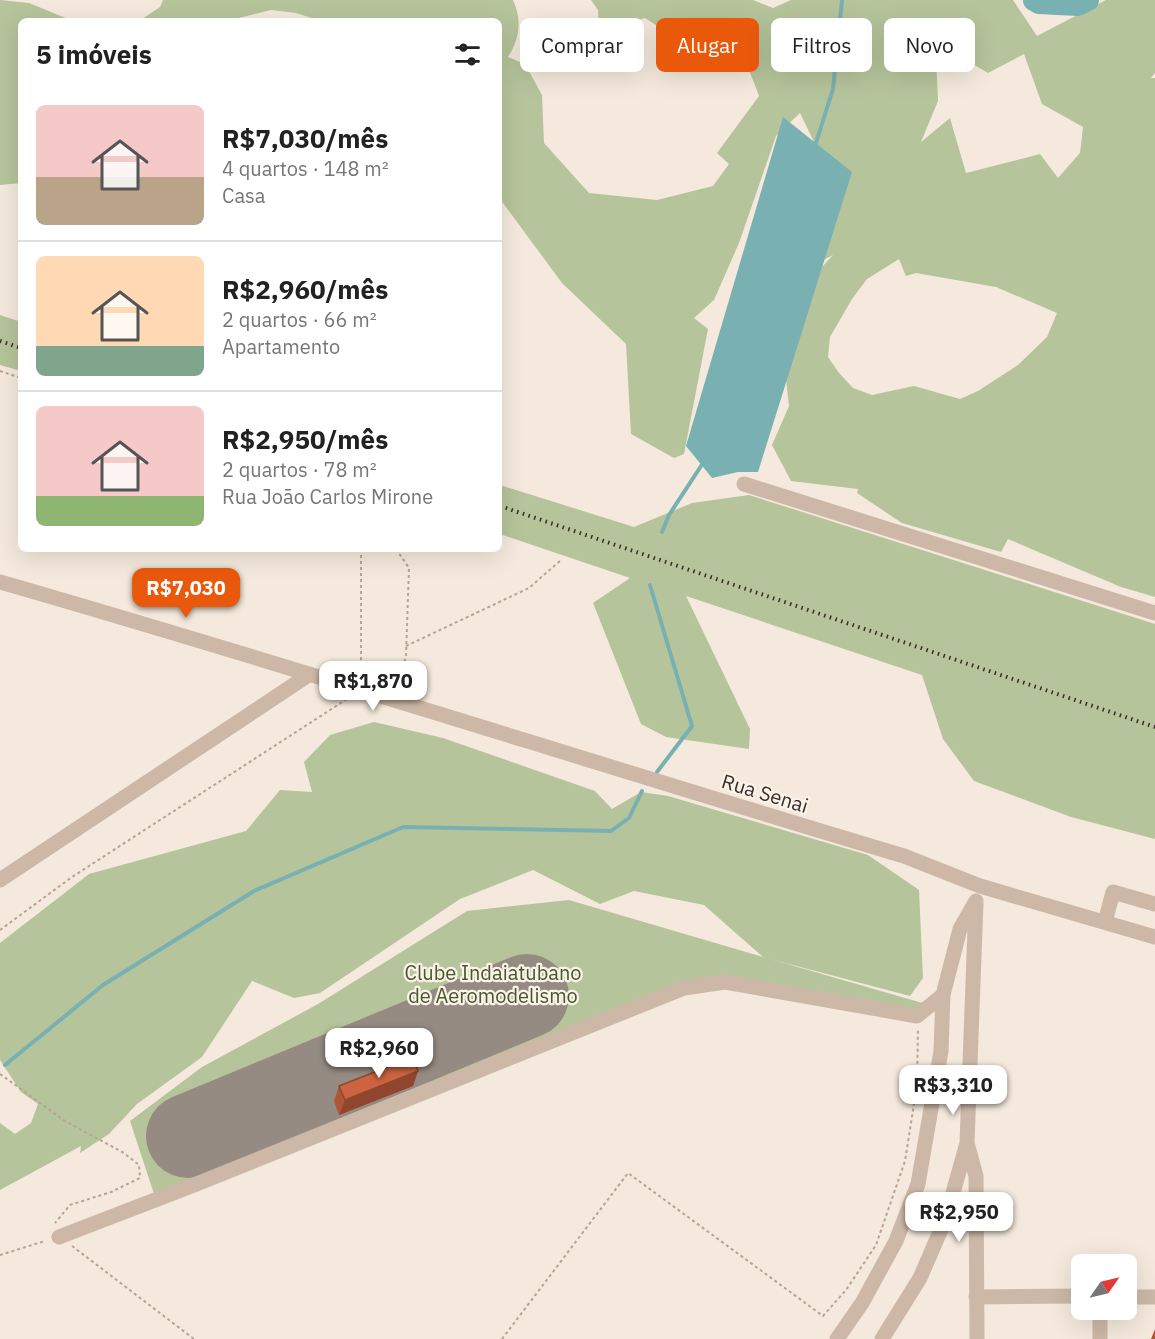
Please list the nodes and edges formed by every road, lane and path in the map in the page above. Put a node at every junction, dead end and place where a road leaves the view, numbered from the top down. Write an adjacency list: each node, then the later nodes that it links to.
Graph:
1 (0, 370): 2 (path)
2 (18, 377)
3 (744, 484): 8 (street)
4 (361, 552): 11 (path)
5 (398, 552): 9 (path)
6 (561, 560): 9 (path)
7 (0, 582): 10 (street, Rua Senai)
8 (1155, 614)
9 (406, 646): 12 (path)
10 (310, 674): 11 (street, Rua Senai); 13 (street)
11 (362, 690): 12 (street, Rua Senai); 18 (path)
12 (396, 703): 14 (street, Rua Senai)
13 (0, 880)
14 (980, 886): 15 (street); 17 (street, Rua Senai)
15 (976, 901): 20 (street); 23 (street)
16 (1155, 904): 17 (street)
17 (1105, 922): 19 (street, Rua Senai)
18 (0, 930)
19 (1155, 937)
20 (943, 996): 21 (street); 33 (street)
21 (917, 1016): 24 (street); 32 (path)
22 (0, 1074): 24 (path)
23 (967, 1143): 27 (street); 34 (street)
24 (59, 1237): 25 (path); 31 (path)
25 (0, 1255)
26 (1071, 1296): 27 (street)
27 (976, 1297): 35 (street)
28 (1137, 1297): 29 (street)
29 (1155, 1297)
30 (1100, 1320): 36 (street)
31 (194, 1339)
32 (502, 1339)
33 (837, 1339)
34 (882, 1339)
35 (977, 1339)
36 (1100, 1339)

